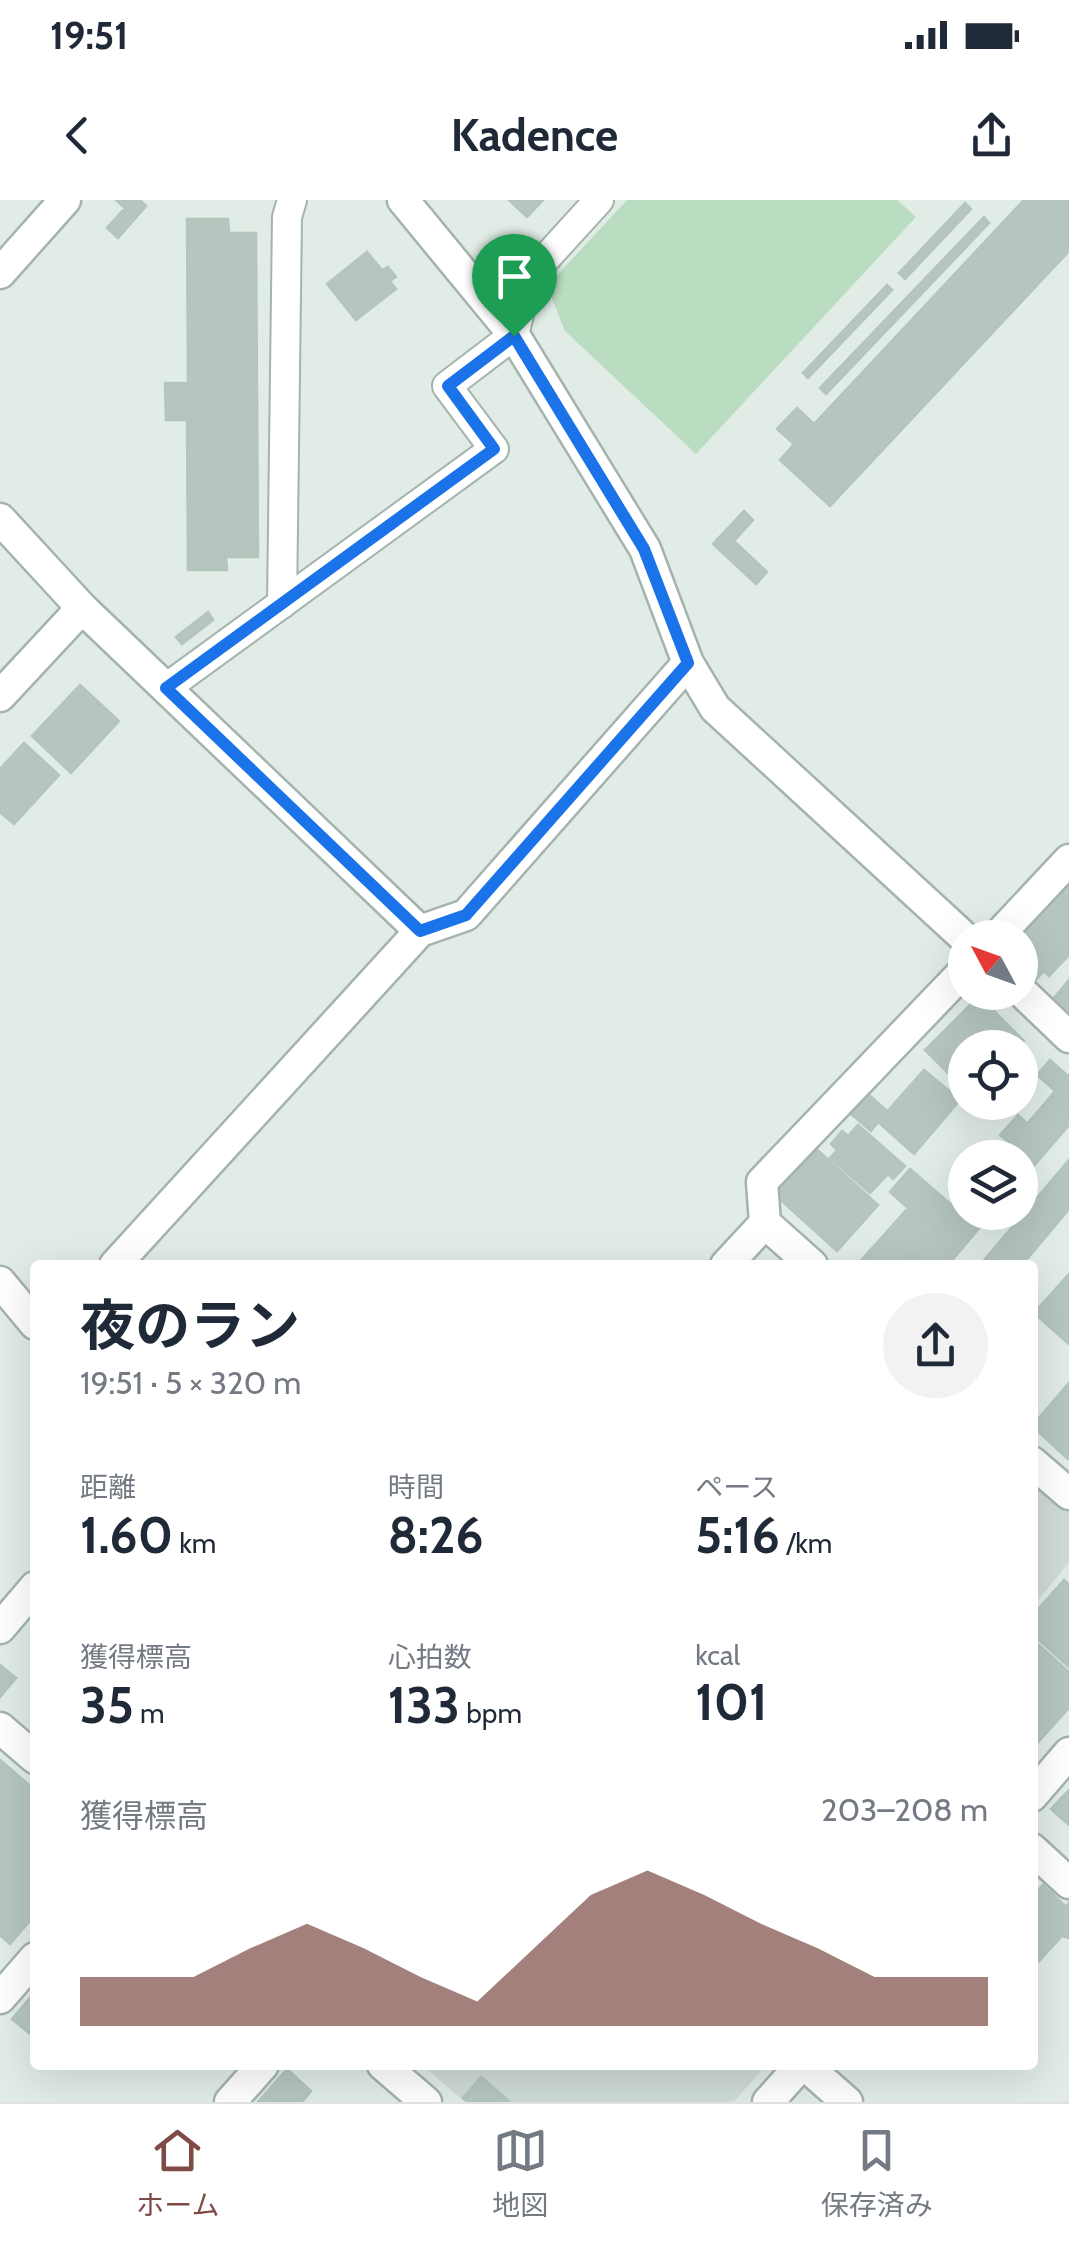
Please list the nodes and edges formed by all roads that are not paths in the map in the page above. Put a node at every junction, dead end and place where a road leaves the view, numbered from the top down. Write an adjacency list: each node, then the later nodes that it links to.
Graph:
1 (66, 200): 5 (street)
2 (292, 200): 8 (street)
3 (403, 200): 6 (street)
4 (599, 200): 6 (street)
5 (0, 273)
6 (514, 336): 8 (street); 10 (street)
7 (0, 519): 9 (street)
8 (282, 604): 11 (street)
9 (82, 608): 11 (street); 12 (street)
10 (688, 663): 15 (street); 16 (street)
11 (166, 688): 16 (street)
12 (0, 696)
13 (1069, 860): 14 (street)
14 (1013, 920)
15 (948, 922)
16 (420, 931): 21 (street)
17 (948, 988): 20 (street)
18 (1038, 1007): 19 (street)
19 (1069, 1037)
20 (764, 1223): 22 (street); 23 (street)
21 (120, 1260)
22 (731, 1260)
23 (806, 1260)
24 (0, 1282): 25 (street)
25 (30, 1318)
26 (1038, 1467): 27 (street)
27 (1069, 1494)
28 (30, 1593): 29 (street)
29 (0, 1628)
30 (0, 1728): 32 (street)
31 (1069, 1753): 33 (street)
32 (30, 1754)
33 (1038, 1789)
34 (1038, 1855): 35 (street)
35 (1069, 1883)
36 (30, 1964): 37 (street)
37 (0, 1998)
38 (259, 2070): 42 (street)
39 (389, 2070): 43 (street)
40 (798, 2070): 44 (street)
41 (809, 2070): 45 (street)
42 (230, 2102)
43 (426, 2102)
44 (768, 2102)
45 (847, 2102)

